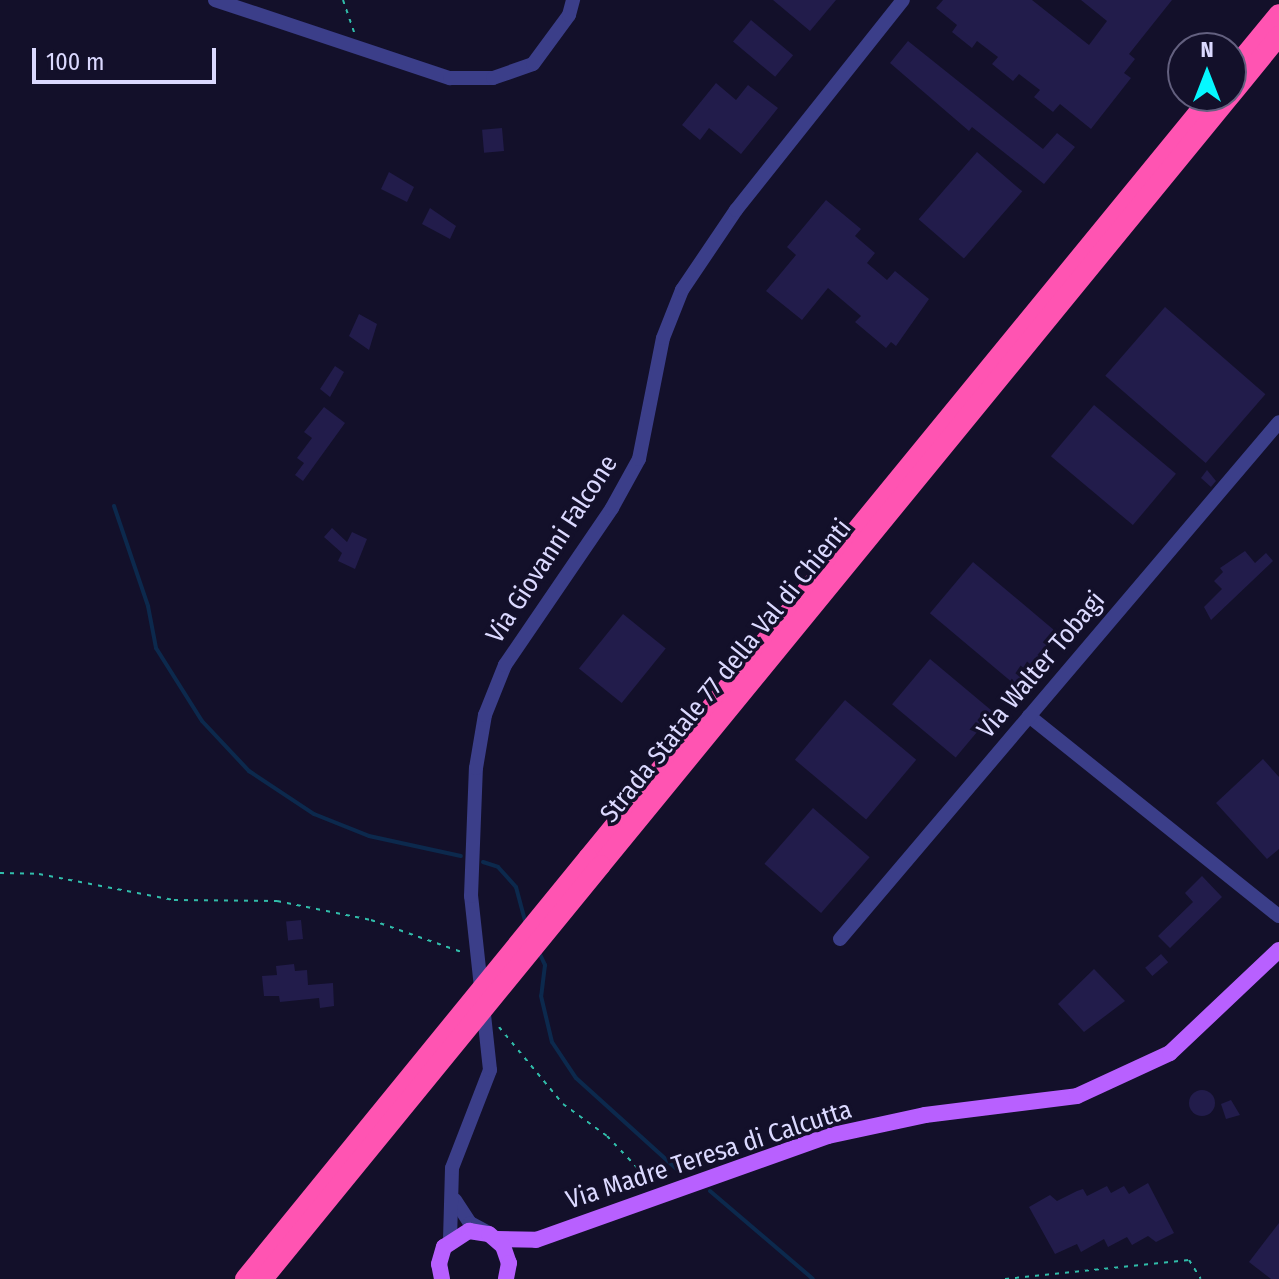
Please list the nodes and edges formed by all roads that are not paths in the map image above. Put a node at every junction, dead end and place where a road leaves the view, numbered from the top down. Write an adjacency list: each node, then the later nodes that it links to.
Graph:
1 (215, 0): 2 (street)
2 (573, 0)
3 (903, 0): 16 (street, Via Giovanni Falcone)
4 (1279, 14): 6 (highway)
5 (1279, 36): 7 (highway, Strada Statale 77 della Val di Chienti)
6 (1247, 53)
7 (1247, 76)
8 (1199, 112): 12 (highway, Strada Statale 77 della Val di Chienti)
9 (1218, 112): 12 (highway, Strada Statale 77 della Val di Chienti)
10 (1279, 422): 11 (street, Via Walter Tobagi)
11 (1029, 716): 13 (street); 14 (street, Via Walter Tobagi)
12 (595, 861): 22 (highway, Strada Statale 77 della Val di Chienti, bridge); 23 (highway, Strada Statale 77 della Val di Chienti, bridge)
13 (1279, 916)
14 (840, 939)
15 (1279, 950): 19 (main road, Via Madre Teresa di Calcutta)
16 (452, 1192): 17 (street); 18 (street, Via Giovanni Falcone)
17 (493, 1237): 18 (main road, Via Madre Teresa di Calcutta); 19 (main road, Via Madre Teresa di Calcutta); 20 (main road)
18 (450, 1240): 21 (main road)
19 (536, 1240): 20 (main road, Via Madre Teresa di Calcutta)
20 (508, 1271)
21 (439, 1277)
22 (245, 1279)
23 (263, 1279)

